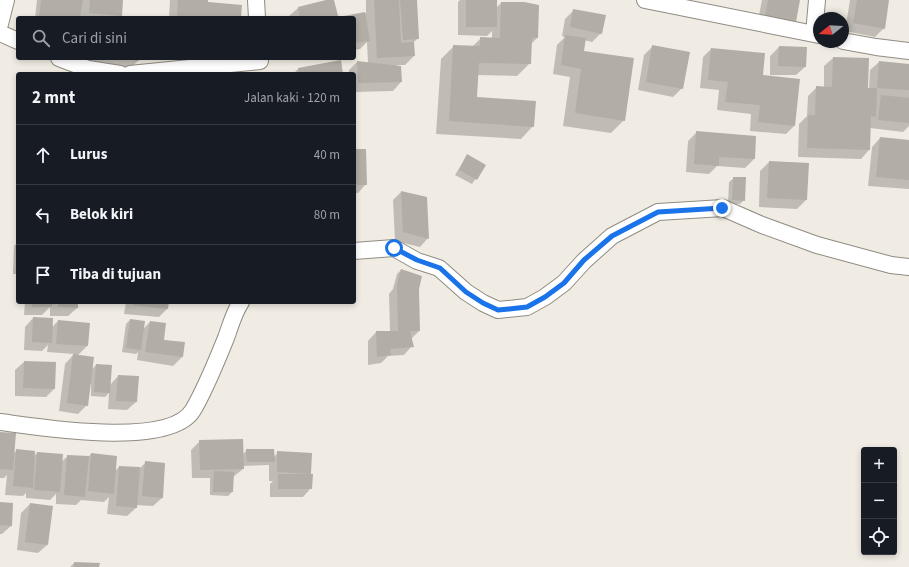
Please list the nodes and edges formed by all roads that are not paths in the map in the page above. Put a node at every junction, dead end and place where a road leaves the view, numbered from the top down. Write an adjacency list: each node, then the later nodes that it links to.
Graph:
1 (6, 0): 7 (street)
2 (256, 0): 6 (street)
3 (645, 0): 9 (street)
4 (816, 0): 5 (street)
5 (816, 12)
6 (257, 16)
7 (0, 24)
8 (0, 33): 10 (street)
9 (813, 34)
10 (16, 40)
11 (849, 41): 12 (street)
12 (909, 51)
13 (64, 60): 15 (street)
14 (260, 64): 16 (street)
15 (107, 72)
16 (156, 72)
17 (356, 251): 18 (street)
18 (909, 267)
19 (240, 304): 20 (street)
20 (0, 422)

